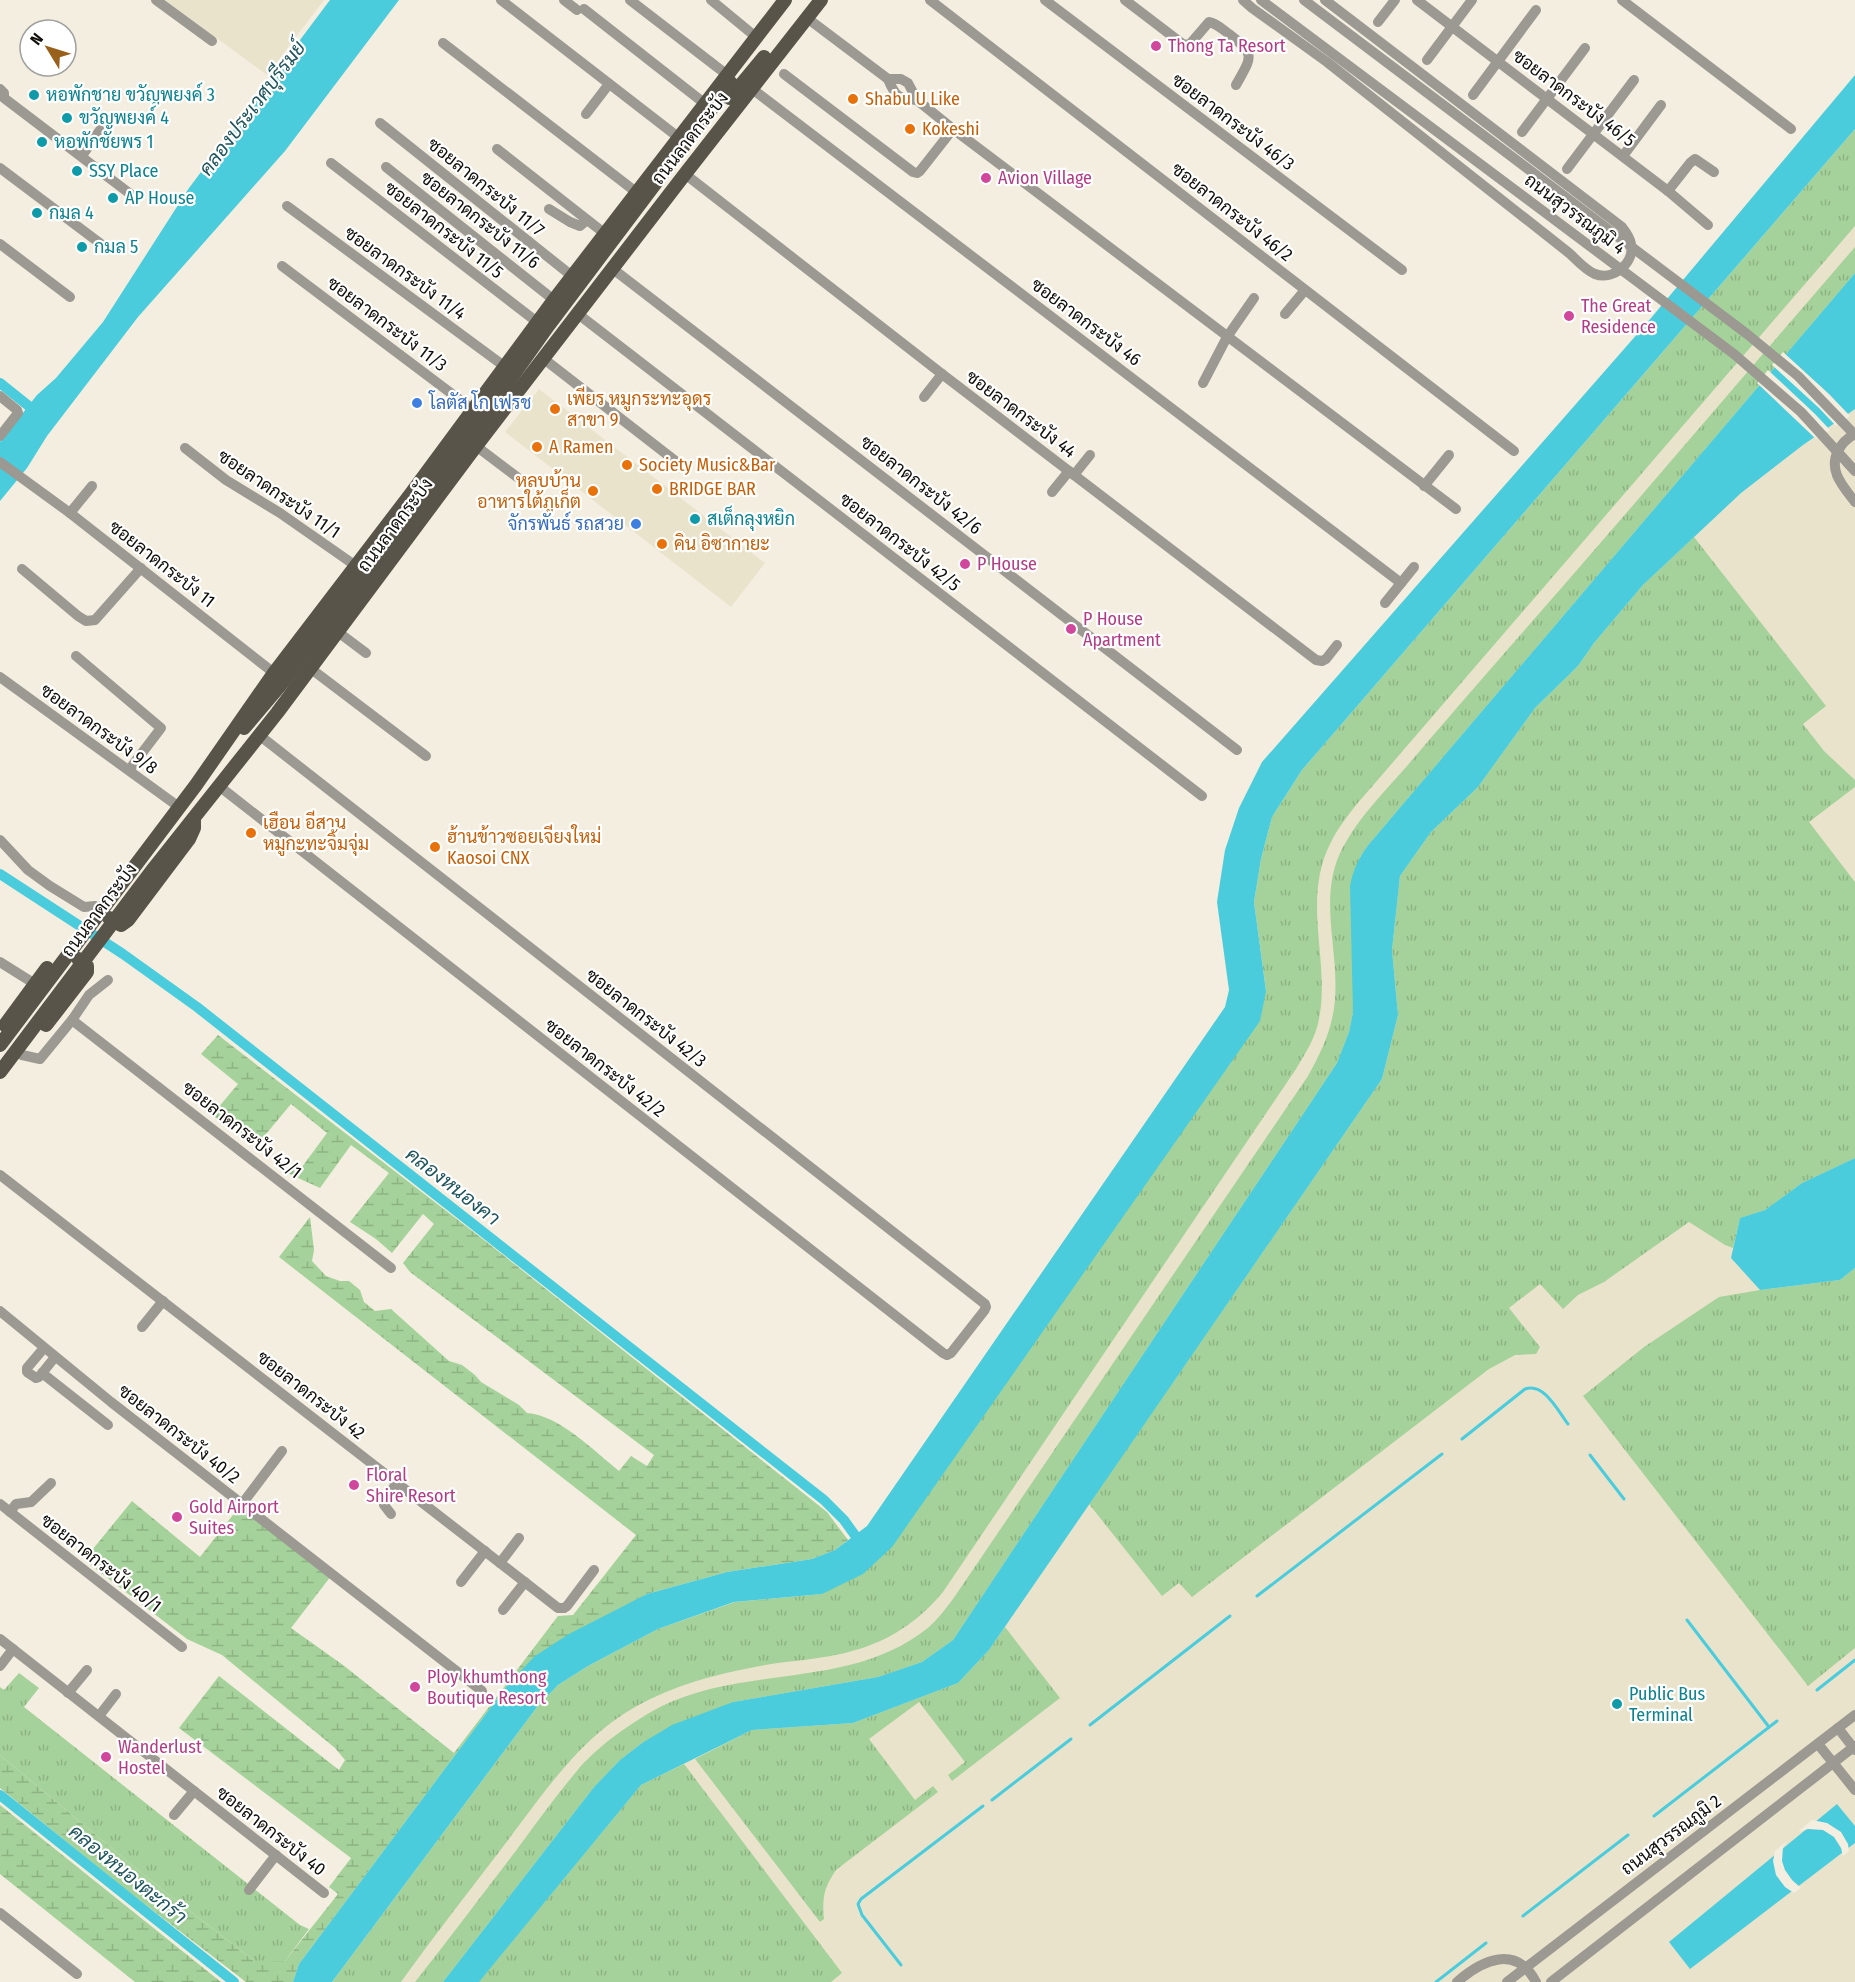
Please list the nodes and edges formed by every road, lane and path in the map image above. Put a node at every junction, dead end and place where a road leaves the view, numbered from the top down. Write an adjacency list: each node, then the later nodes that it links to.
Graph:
1 (156, 0): 25 (street)
2 (501, 0): 34 (street)
3 (564, 0): 41 (street)
4 (630, 0): 30 (street)
5 (711, 0): 24 (street)
6 (810, 0): 88 (main road)
7 (821, 0): 21 (main road, ถนนลาดกระบัง)
8 (930, 0): 73 (street, ซอยลาดกระบัง 46/2)
9 (1045, 0): 71 (street, ซอยลาดกระบัง 46/3)
10 (1125, 0): 35 (street)
11 (1243, 0): 14 (street)
12 (1261, 0): 98 (street, ถนนสุวรรณภูมิ 4)
13 (1304, 0): 89 (street, ถนนสุวรรณภูมิ 4)
14 (1325, 0)
15 (1395, 0): 22 (street)
16 (1417, 0): 23 (street, ซอยลาดกระบัง 46/5)
17 (1472, 0): 23 (street)
18 (1622, 0): 46 (street)
19 (784, 1): 24 (main road, ถนนลาดกระบัง); 124 (main road)
20 (1536, 10): 29 (street)
21 (807, 18): 32 (street); 36 (main road, ถนนลาดกระบัง)
22 (1378, 22)
23 (1452, 27): 28 (street); 29 (street, ซอยลาดกระบัง 46/5)
24 (756, 37): 30 (main road, ถนนลาดกระบัง)
25 (212, 41)
26 (443, 43): 60 (street)
27 (1584, 48): 39 (street)
28 (1427, 60)
29 (1498, 61): 38 (street); 39 (street, ซอยลาดกระบัง 46/5)
30 (726, 74): 41 (main road, ถนนลาดกระบัง)
31 (784, 74): 45 (street)
32 (888, 79): 40 (street); 40 (street)
33 (1634, 80): 49 (street)
34 (609, 84): 43 (street); 50 (street)
35 (1236, 85)
36 (751, 88): 58 (main road, ถนนลาดกระบัง); 111 (street, ซอยลาดกระบัง 46)
37 (4, 92): 47 (street); 61 (street)
38 (1473, 95)
39 (1547, 98): 48 (street); 49 (street, ซอยลาดกระบัง 46/5)
40 (916, 100): 45 (street)
41 (704, 103): 50 (main road, ถนนลาดกระบัง)
42 (1661, 105): 52 (street)
43 (586, 114)
44 (380, 123): 72 (street, ซอยลาดกระบัง 11/7)
45 (953, 129): 80 (street)
46 (1791, 129)
47 (100, 130)
48 (1522, 132)
49 (1594, 134): 52 (street, ซอยลาดกระบัง 46/5); 56 (street)
50 (678, 137): 60 (main road, ถนนลาดกระบัง)
51 (497, 149): 64 (street)
52 (1623, 156): 59 (street, ซอยลาดกระบัง 46/5)
53 (331, 163): 79 (street, ซอยลาดกระบัง 11/5)
54 (386, 167): 76 (street, ซอยลาดกระบัง 11/6)
55 (0, 168): 67 (street)
56 (1567, 169)
57 (1714, 172): 59 (street)
58 (685, 174): 70 (main road, ถนนลาดกระบัง); 83 (street, ซอยลาดกระบัง 44)
59 (1668, 191): 65 (street, ซอยลาดกระบัง 46/5)
60 (636, 192): 66 (main road, ถนนลาดกระบัง)
61 (133, 196)
62 (286, 206): 82 (street, ซอยลาดกระบัง 11/4)
63 (549, 209): 64 (street)
64 (587, 220): 66 (street)
65 (1708, 225)
66 (604, 233): 72 (main road, ถนนลาดกระบัง)
67 (100, 241)
68 (0, 244): 74 (street)
69 (282, 266): 87 (street, ซอยลาดกระบัง 11/3)
70 (613, 269): 77 (main road, ถนนลาดกระบัง); 121 (street, ซอยลาดกระบัง 42/6)
71 (1402, 270)
72 (572, 276): 76 (main road, ถนนลาดกระบัง)
73 (1305, 290): 78 (street); 93 (street, ซอยลาดกระบัง 46/2)
74 (70, 297)
75 (1254, 298): 80 (street)
76 (554, 300): 79 (main road, ถนนลาดกระบัง)
77 (578, 314): 81 (main road, ถนนลาดกระบัง); 126 (street, ซอยลาดกระบัง 42/5)
78 (1285, 314)
79 (537, 322): 82 (main road, ถนนลาดกระบัง)
80 (1227, 337): 84 (street); 102 (street)
81 (544, 359): 88 (main road, ถนนลาดกระบัง); 97 (street)
82 (504, 366): 87 (main road, ถนนลาดกระบัง)
83 (942, 374): 86 (street); 99 (street, ซอยลาดกระบัง 44)
84 (1203, 383)
85 (0, 396): 90 (street)
86 (924, 397)
87 (472, 408): 107 (main road, ถนนลาดกระบัง)
88 (490, 429): 91 (main road, ถนนลาดกระบัง)
89 (1855, 435): 104 (street)
90 (0, 436)
91 (476, 446): 100 (street); 113 (main road, ถนนลาดกระบัง)
92 (185, 448): 107 (street, ซอยลาดกระบัง 11/1)
93 (1514, 450)
94 (1090, 455): 99 (street)
95 (1449, 456): 102 (street)
96 (0, 462): 106 (street, ซอยลาดกระบัง 11)
97 (678, 463)
98 (1855, 471)
99 (1071, 473): 103 (street); 114 (street, ซอยลาดกระบัง 44)
100 (517, 477)
101 (92, 486): 106 (street)
102 (1424, 486): 105 (street)
103 (1052, 492)
104 (1855, 502)
105 (1455, 509)
106 (70, 513): 109 (street, ซอยลาดกระบัง 11)
107 (356, 566): 118 (main road, ถนนลาดกระบัง)
108 (1414, 567): 111 (street)
109 (141, 568): 110 (street); 118 (street, ซอยลาดกระบัง 11)
110 (22, 569)
111 (1401, 583): 112 (street)
112 (1385, 603)
113 (338, 632): 115 (street); 117 (main road, ถนนลาดกระบัง)
114 (1337, 645)
115 (366, 653)
116 (76, 656): 123 (street)
117 (310, 668): 120 (main road, ถนนลาดกระบัง); 122 (street)
118 (274, 673): 124 (main road, ถนนลาดกระบัง)
119 (0, 677): 123 (street, ซอยลาดกระบัง 9/8)
120 (260, 735): 125 (main road, ถนนลาดกระบัง); 144 (street, ซอยลาดกระบัง 42/3)
121 (1237, 750)
122 (426, 756)
123 (129, 770): 127 (street, ซอยลาดกระบัง 9/8)
124 (196, 785): 127 (main road, ถนนลาดกระบัง)
125 (219, 786): 128 (main road, ถนนลาดกระบัง); 144 (street, ซอยลาดกระบัง 42/2)
126 (1202, 796)
127 (176, 810): 130 (main road); 135 (main road, ถนนลาดกระบัง)
128 (194, 818): 130 (main road); 135 (main road, ถนนลาดกระบัง)
129 (0, 840): 130 (street)
130 (95, 906)
131 (0, 962): 133 (street)
132 (108, 980): 134 (street)
133 (35, 984): 135 (main road); 135 (main road)
134 (72, 1020): 135 (street); 140 (street, ซอยลาดกระบัง 42/1)
135 (14, 1040): 136 (main road, ถนนลาดกระบัง); 137 (main road, ถนนลาดกระบัง); 138 (main road)
136 (0, 1045)
137 (0, 1072)
138 (0, 1081)
139 (0, 1175): 141 (street, ซอยลาดกระบัง 42)
140 (391, 1268)
141 (163, 1301): 143 (street); 151 (street, ซอยลาดกระบัง 42)
142 (0, 1311): 145 (street, ซอยลาดกระบัง 40/2)
143 (142, 1328)
144 (967, 1332)
145 (44, 1348): 146 (street, ซอยลาดกระบัง 40/2); 147 (street)
146 (55, 1357): 147 (street); 153 (street, ซอยลาดกระบัง 40/2)
147 (42, 1373): 148 (street)
148 (108, 1425)
149 (282, 1451): 153 (street)
150 (51, 1483): 154 (street)
151 (397, 1483): 155 (street); 157 (street, ซอยลาดกระบัง 42)
152 (0, 1504): 154 (street, ซอยลาดกระบัง 40/1)
153 (242, 1504): 168 (street, ซอยลาดกระบัง 40/2)
154 (9, 1512): 164 (street, ซอยลาดกระบัง 40/1)
155 (391, 1514)
156 (519, 1538): 158 (street)
157 (485, 1551): 158 (street, ซอยลาดกระบัง 42); 160 (street)
158 (500, 1563): 161 (street, ซอยลาดกระบัง 42)
159 (594, 1570): 161 (street, ซอยลาดกระบัง 42)
160 (461, 1582)
161 (525, 1582): 162 (street)
162 (503, 1610)
163 (0, 1639): 165 (street, ซอยลาดกระบัง 40)
164 (182, 1647)
165 (13, 1649): 166 (street); 169 (street, ซอยลาดกระบัง 40)
166 (0, 1666)
167 (87, 1670): 169 (street)
168 (482, 1691)
169 (69, 1693): 172 (street, ซอยลาดกระบัง 40)
170 (116, 1694): 172 (street)
171 (1855, 1715): 173 (street, ถนนสุวรรณภูมิ 2)
172 (99, 1716): 178 (street, ซอยลาดกระบัง 40)
173 (1838, 1728): 174 (street, ถนนสุวรรณภูมิ 2); 175 (street)
174 (1818, 1744): 176 (street); 186 (street, ถนนสุวรรณภูมิ 2)
175 (1854, 1748): 176 (street)
176 (1833, 1763): 177 (street); 188 (street)
177 (1855, 1790)
178 (194, 1791): 179 (street); 180 (street, ซอยลาดกระบัง 40)
179 (174, 1815)
180 (276, 1855): 181 (street); 182 (street, ซอยลาดกระบัง 40)
181 (249, 1890)
182 (324, 1893)
183 (0, 1913): 184 (street)
184 (77, 1974)
185 (1457, 1982): 187 (street)
186 (1507, 1982)
187 (1536, 1982)
188 (1551, 1982)

